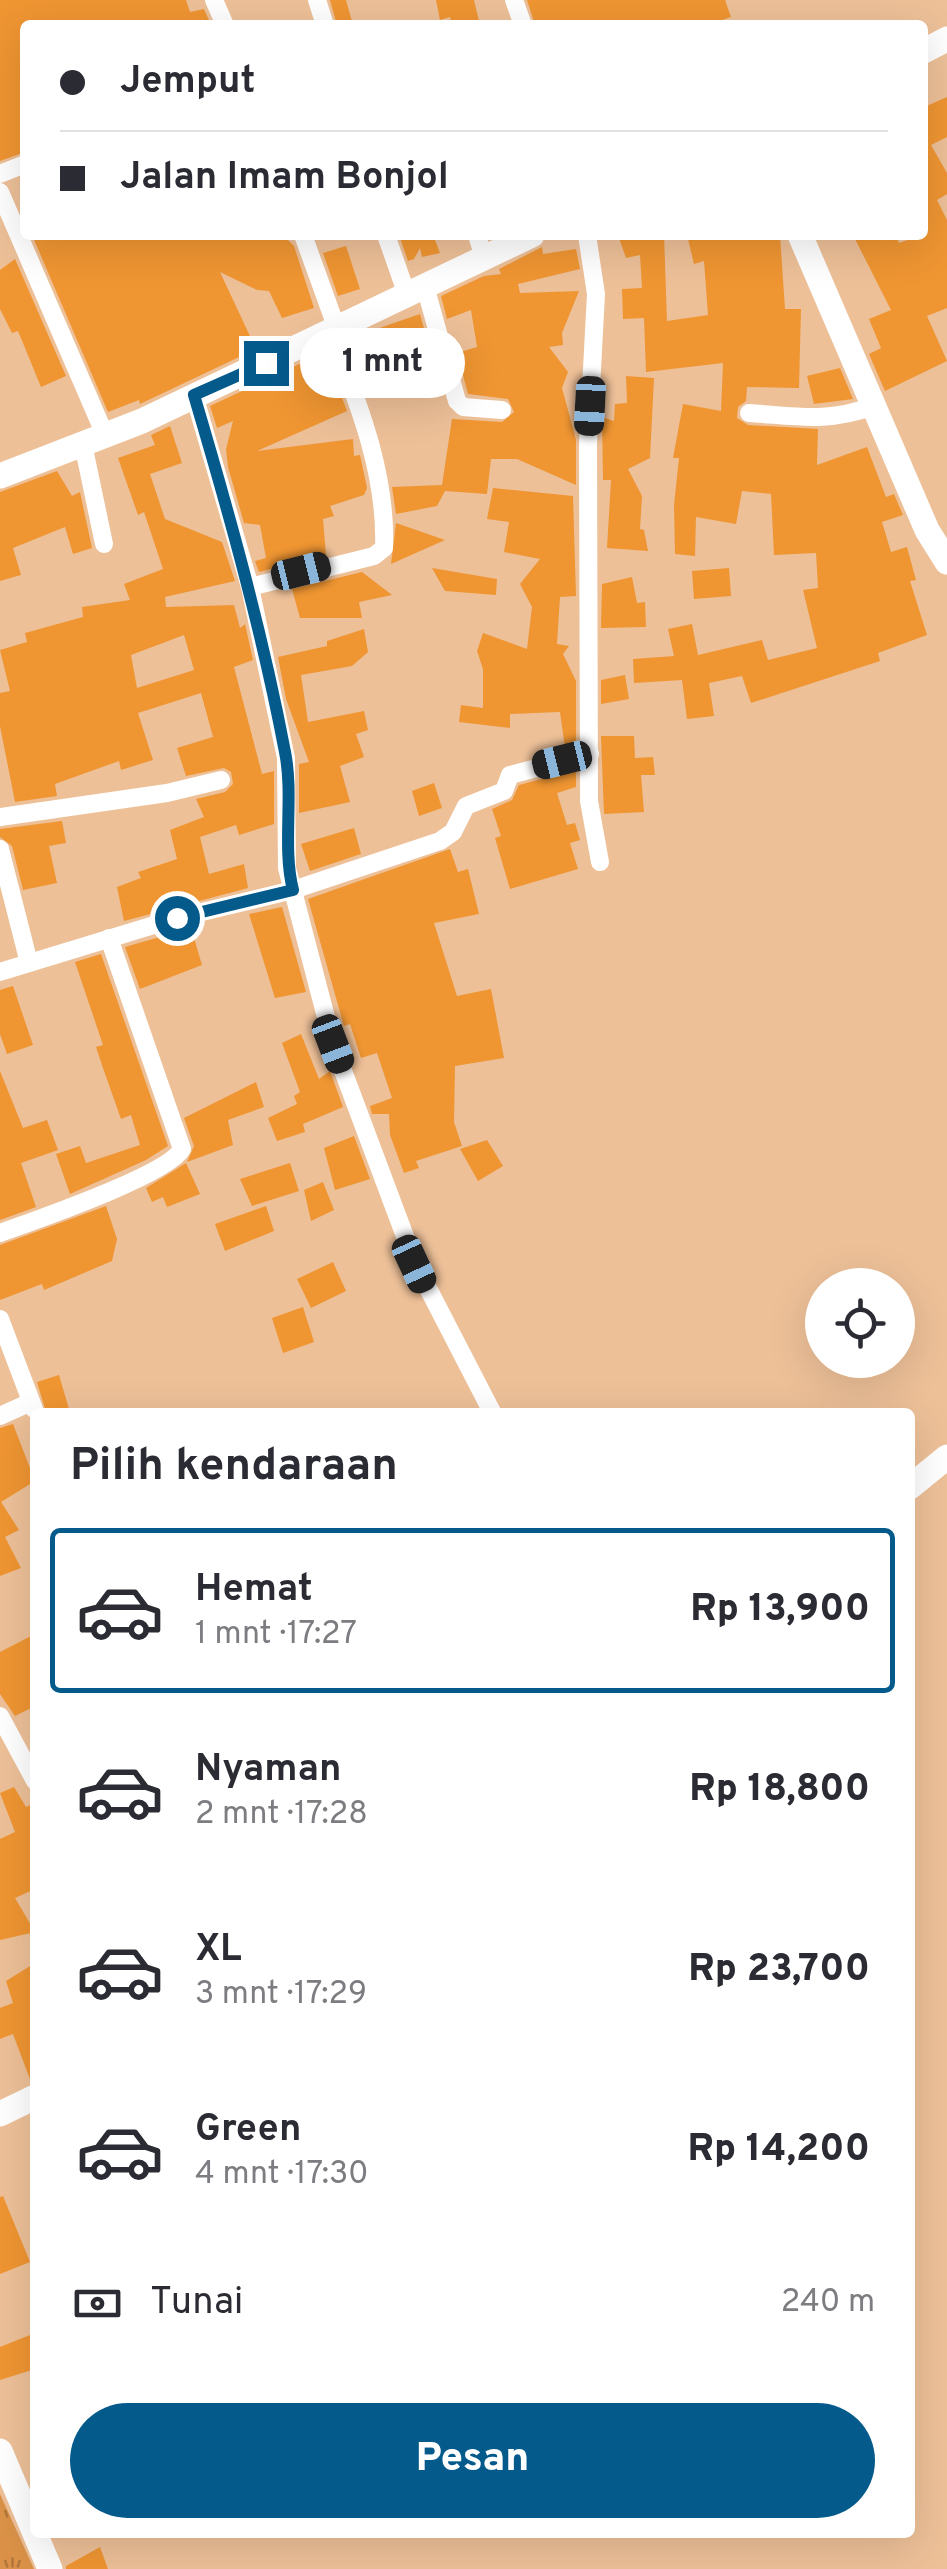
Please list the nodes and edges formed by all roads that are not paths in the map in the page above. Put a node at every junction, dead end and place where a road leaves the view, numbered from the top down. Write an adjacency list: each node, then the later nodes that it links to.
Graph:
1 (0, 192): 14 (street)
2 (306, 240): 9 (street)
3 (389, 240): 8 (street)
4 (510, 240): 7 (street)
5 (588, 240): 19 (street)
6 (802, 240): 11 (street)
7 (480, 247): 8 (street)
8 (416, 291): 9 (street); 12 (street)
9 (334, 330): 10 (street); 18 (street)
10 (194, 395): 14 (street); 18 (street)
11 (874, 406): 13 (street); 17 (street)
12 (502, 410)
13 (749, 413)
14 (94, 439): 15 (street); 16 (street)
15 (0, 476)
16 (104, 544)
17 (947, 562)
18 (250, 587): 24 (street)
19 (590, 754): 23 (street); 24 (street)
20 (221, 780): 21 (street)
21 (0, 816)
22 (0, 850): 26 (street)
23 (600, 862)
24 (293, 890): 25 (street); 30 (street)
25 (109, 938): 26 (street); 28 (street)
26 (29, 963): 27 (street)
27 (0, 972)
28 (0, 1233)
29 (0, 1319): 31 (street)
30 (490, 1408)
31 (0, 1416)
32 (947, 1457): 33 (street)
33 (915, 1484)
34 (0, 1716): 35 (street)
35 (30, 1772)
36 (30, 2099): 37 (street)
37 (0, 2114)
38 (0, 2452): 39 (street)
39 (30, 2522)
40 (37, 2538): 41 (street)
41 (50, 2569)

